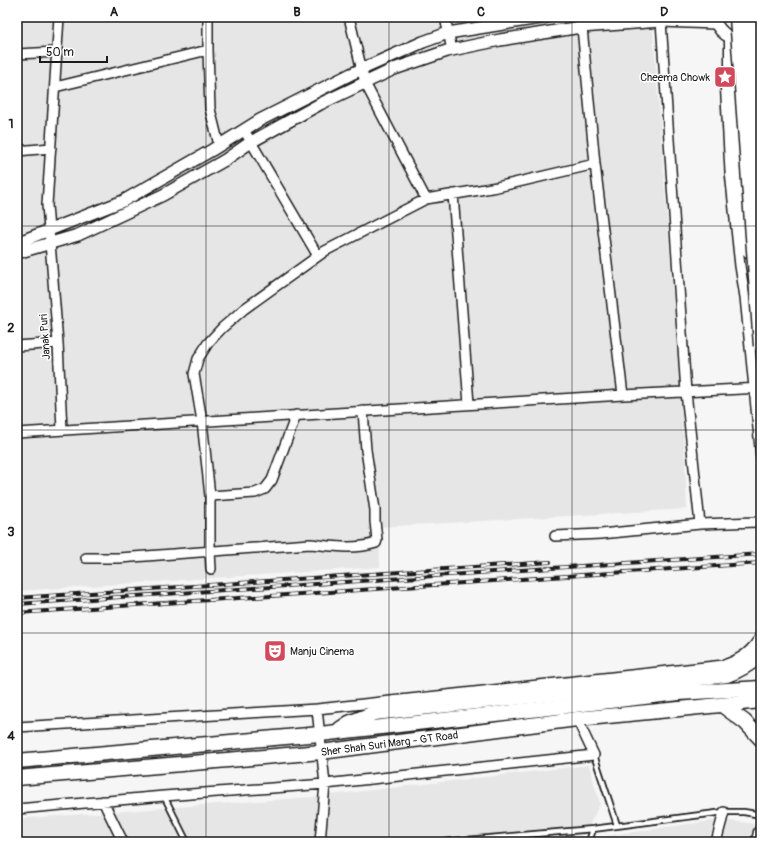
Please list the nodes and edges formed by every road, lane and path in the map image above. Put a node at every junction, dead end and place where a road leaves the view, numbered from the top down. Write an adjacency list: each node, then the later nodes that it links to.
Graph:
1 (59, 17): 16 (street, Janak Puri)
2 (208, 17): 14 (street)
3 (349, 17): 18 (street)
4 (445, 17): 11 (street)
5 (546, 17): 11 (street)
6 (737, 17): 34 (main road, bridge)
7 (749, 17): 27 (main road, bridge)
8 (714, 20): 10 (street); 12 (street)
9 (581, 22): 10 (street); 15 (street); 26 (street)
10 (661, 22): 42 (street)
11 (448, 33): 15 (street); 18 (street)
12 (729, 38): 13 (street); 34 (main road); 36 (street)
13 (761, 40)
14 (208, 50): 20 (street); 23 (street)
15 (452, 50): 19 (street)
16 (56, 52): 17 (street); 20 (street, Janak Puri)
17 (17, 54)
18 (362, 70): 19 (street); 21 (street)
19 (365, 83): 22 (street); 29 (street)
20 (55, 86): 24 (street, Janak Puri)
21 (244, 130): 22 (street); 23 (street)
22 (251, 142): 32 (street); 35 (street)
23 (219, 145): 30 (street)
24 (51, 148): 25 (street); 30 (street, Janak Puri)
25 (17, 151)
26 (595, 164): 28 (street); 43 (street)
27 (761, 177)
28 (453, 194): 29 (street); 44 (street)
29 (426, 199): 35 (street)
30 (49, 230): 31 (street); 32 (street, Janak Puri)
31 (17, 241)
32 (50, 244): 33 (street); 38 (street, Janak Puri)
33 (17, 253)
34 (754, 255): 40 (main road, bridge)
35 (318, 256): 47 (street)
36 (745, 297): 37 (lane); 41 (street)
37 (761, 297)
38 (58, 343): 39 (street); 48 (street, Janak Puri)
39 (17, 346)
40 (761, 346)
41 (757, 388): 42 (street); 50 (street)
42 (686, 392): 43 (street); 53 (street)
43 (623, 395): 44 (street)
44 (470, 404): 45 (street)
45 (363, 411): 46 (street); 55 (street)
46 (296, 415): 47 (street); 51 (street)
47 (202, 421): 48 (street); 51 (street)
48 (62, 430): 49 (street)
49 (17, 433)
50 (761, 458)
51 (210, 496): 55 (street)
52 (761, 520): 53 (street)
53 (700, 524): 54 (street)
54 (554, 536)
55 (210, 551): 56 (street); 57 (street)
56 (86, 558)
57 (211, 569)
58 (761, 635): 63 (street)
59 (761, 654): 66 (main road)
60 (761, 688): 66 (main road, Sher Shah Suri Marg - GT Road)
61 (761, 701): 62 (main road, Sher Shah Suri Marg - GT Road)
62 (722, 705): 64 (main road, Sher Shah Suri Marg - GT Road); 68 (main road)
63 (317, 709): 65 (street); 67 (street)
64 (577, 720): 69 (main road, Sher Shah Suri Marg - GT Road); 70 (street)
65 (18, 724)
66 (336, 732): 67 (main road, Sher Shah Suri Marg - GT Road)
67 (320, 734): 69 (street); 71 (main road, Sher Shah Suri Marg - GT Road)
68 (761, 739)
69 (321, 752): 72 (main road, Sher Shah Suri Marg - GT Road); 73 (street)
70 (594, 755): 73 (street); 79 (lane)
71 (17, 761)
72 (17, 778)
73 (325, 784): 74 (street); 82 (street)
74 (164, 796): 75 (street); 84 (lane)
75 (103, 801): 76 (street); 83 (street)
76 (17, 809)
77 (724, 812): 78 (lane); 79 (lane); 87 (street)
78 (761, 815)
79 (618, 825): 80 (lane)
80 (593, 829): 85 (lane); 86 (lane)
81 (761, 832): 88 (main road)
82 (321, 841)
83 (123, 842)
84 (187, 842)
85 (443, 842)
86 (588, 842)
87 (716, 842)
88 (759, 842)

